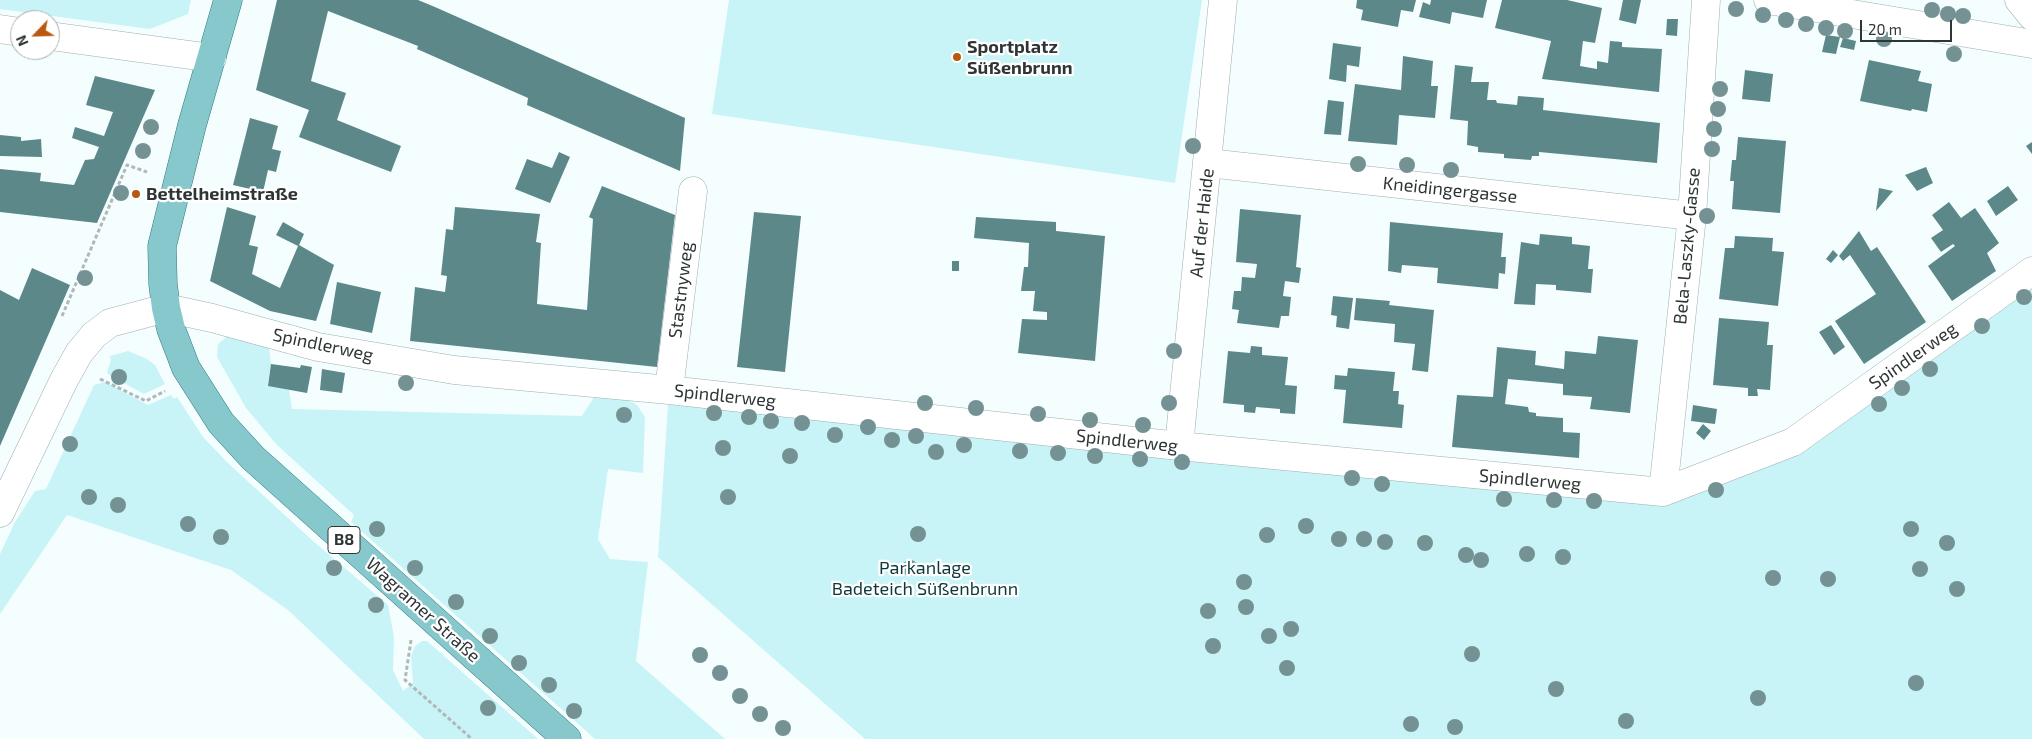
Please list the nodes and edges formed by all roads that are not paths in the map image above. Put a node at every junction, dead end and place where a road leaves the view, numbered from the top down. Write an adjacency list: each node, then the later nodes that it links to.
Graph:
1 (228, 0): 9 (main road, B8)
2 (1223, 0): 10 (street, Auf der Haide)
3 (1706, 0): 12 (street, Bela-Laszky-Gasse)
4 (1768, 0): 8 (street)
5 (2019, 0): 6 (street)
6 (2032, 16)
7 (60, 37): 9 (street)
8 (2032, 44)
9 (212, 58): 14 (main road, B8)
10 (1208, 163): 12 (street, Kneidingergasse); 16 (street, Auf der Haide)
11 (692, 190): 15 (street, Stastnyweg)
12 (1692, 216): 17 (street, Bela-Laszky-Gasse)
13 (2032, 271): 17 (street, Spindlerweg)
14 (166, 308): 15 (street, Spindlerweg); 18 (street); 19 (main road, Wagramer Straße / B8)
15 (668, 390): 16 (street, Spindlerweg)
16 (1179, 446): 17 (street, Spindlerweg)
17 (1663, 492)
18 (0, 513)
19 (567, 739)

